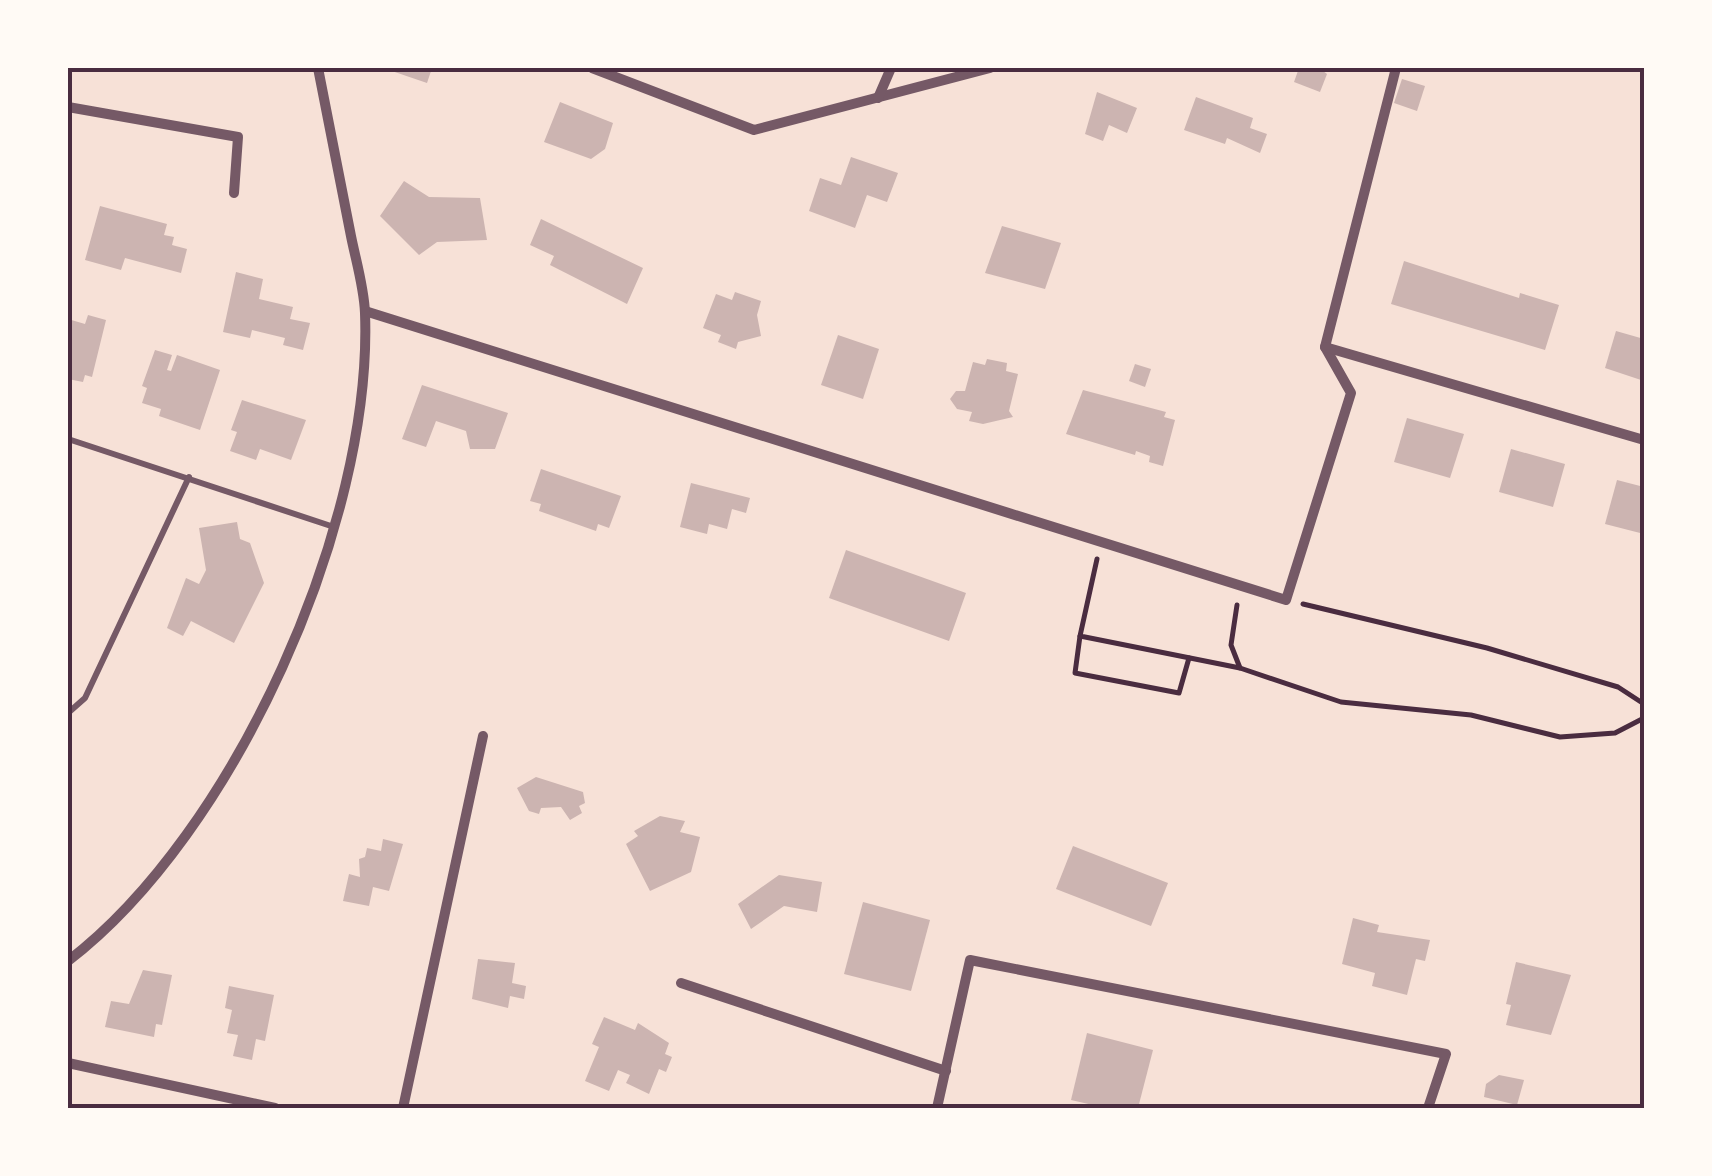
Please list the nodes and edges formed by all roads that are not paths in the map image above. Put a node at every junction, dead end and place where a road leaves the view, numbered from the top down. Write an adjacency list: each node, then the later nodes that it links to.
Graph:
1 (318, 68): 9 (street)
2 (592, 68): 6 (street)
3 (891, 68): 6 (street)
4 (990, 68): 6 (street)
5 (1396, 68): 10 (street)
6 (878, 98)
7 (68, 108): 8 (street)
8 (234, 193)
9 (365, 311): 10 (street); 14 (street)
10 (1325, 347): 12 (street)
11 (68, 439): 13 (lane)
12 (1644, 440)
13 (190, 477): 14 (lane); 15 (lane)
14 (336, 528): 17 (street)
15 (68, 713)
16 (483, 736): 22 (street)
17 (68, 961)
18 (682, 983): 20 (street)
19 (68, 1063): 21 (street)
20 (946, 1071): 23 (street); 24 (street)
21 (275, 1108)
22 (403, 1108)
23 (938, 1108)
24 (1428, 1108)

